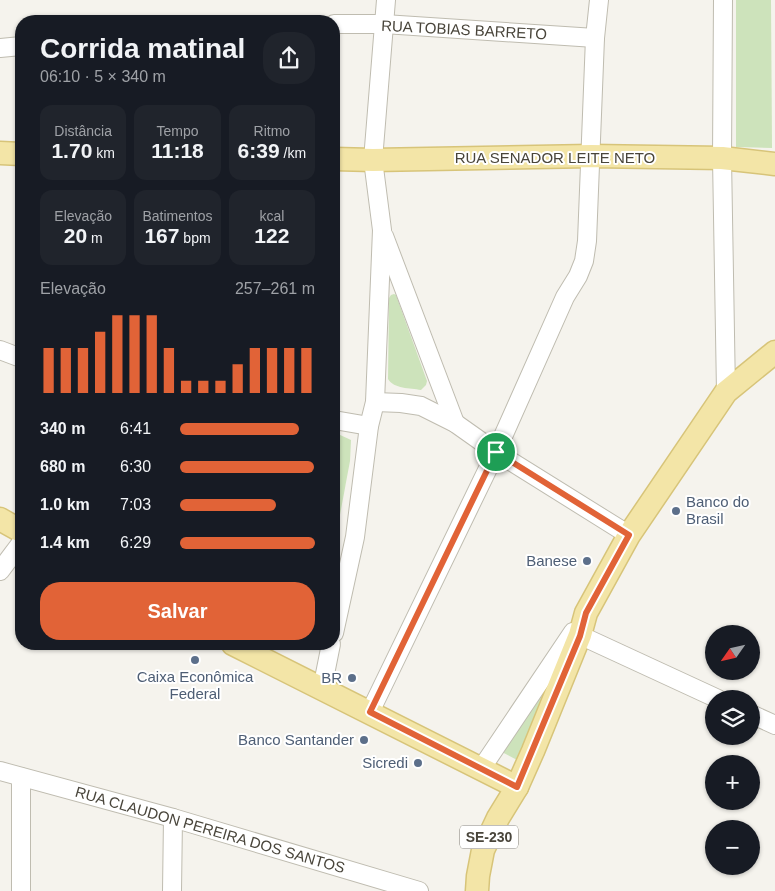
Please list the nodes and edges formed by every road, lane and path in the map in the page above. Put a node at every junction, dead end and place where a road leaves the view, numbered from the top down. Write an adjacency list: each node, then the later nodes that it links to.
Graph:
1 (386, 0): 5 (street)
2 (599, 0): 6 (street)
3 (723, 0): 12 (street)
4 (340, 24): 5 (street, RUA TOBIAS BARRETO)
5 (384, 24): 6 (street, RUA TOBIAS BARRETO); 14 (street)
6 (595, 38): 11 (street)
7 (15, 47): 8 (street)
8 (0, 48)
9 (0, 153): 10 (main road)
10 (15, 154)
11 (591, 156): 12 (main road, RUA SENADOR LEITE NETO); 14 (main road, RUA SENADOR LEITE NETO); 25 (street)
12 (722, 158): 15 (main road, RUA SENADOR LEITE NETO); 20 (street)
13 (340, 159): 14 (main road, RUA SENADOR LEITE NETO)
14 (373, 160): 16 (street)
15 (775, 164)
16 (382, 230): 21 (street); 23 (street)
17 (0, 350): 19 (street)
18 (775, 352): 20 (main road)
19 (15, 356)
20 (726, 392): 28 (main road)
21 (374, 402): 23 (street); 24 (street)
22 (340, 421): 24 (street)
23 (455, 423): 25 (street)
24 (369, 426): 31 (street)
25 (496, 452): 28 (street); 37 (street)
26 (0, 519): 27 (main road)
27 (15, 528)
28 (629, 535): 32 (main road)
29 (15, 551): 30 (street)
30 (0, 571)
31 (340, 606)
32 (577, 634): 36 (street); 40 (street); 43 (main road)
33 (330, 650): 35 (street)
34 (261, 651): 35 (main road)
35 (322, 689): 37 (main road)
36 (705, 693)
37 (370, 712): 40 (main road)
38 (760, 718): 39 (street)
39 (775, 725)
40 (480, 769): 43 (main road)
41 (0, 771): 42 (street, RUA CLAUDON PEREIRA DOS SANTOS)
42 (21, 777): 44 (street, RUA CLAUDON PEREIRA DOS SANTOS); 45 (street)
43 (517, 787): 48 (main road, SE-230)
44 (174, 818): 46 (street); 47 (street, RUA CLAUDON PEREIRA DOS SANTOS)
45 (21, 891)
46 (172, 891)
47 (419, 891)
48 (477, 891)

